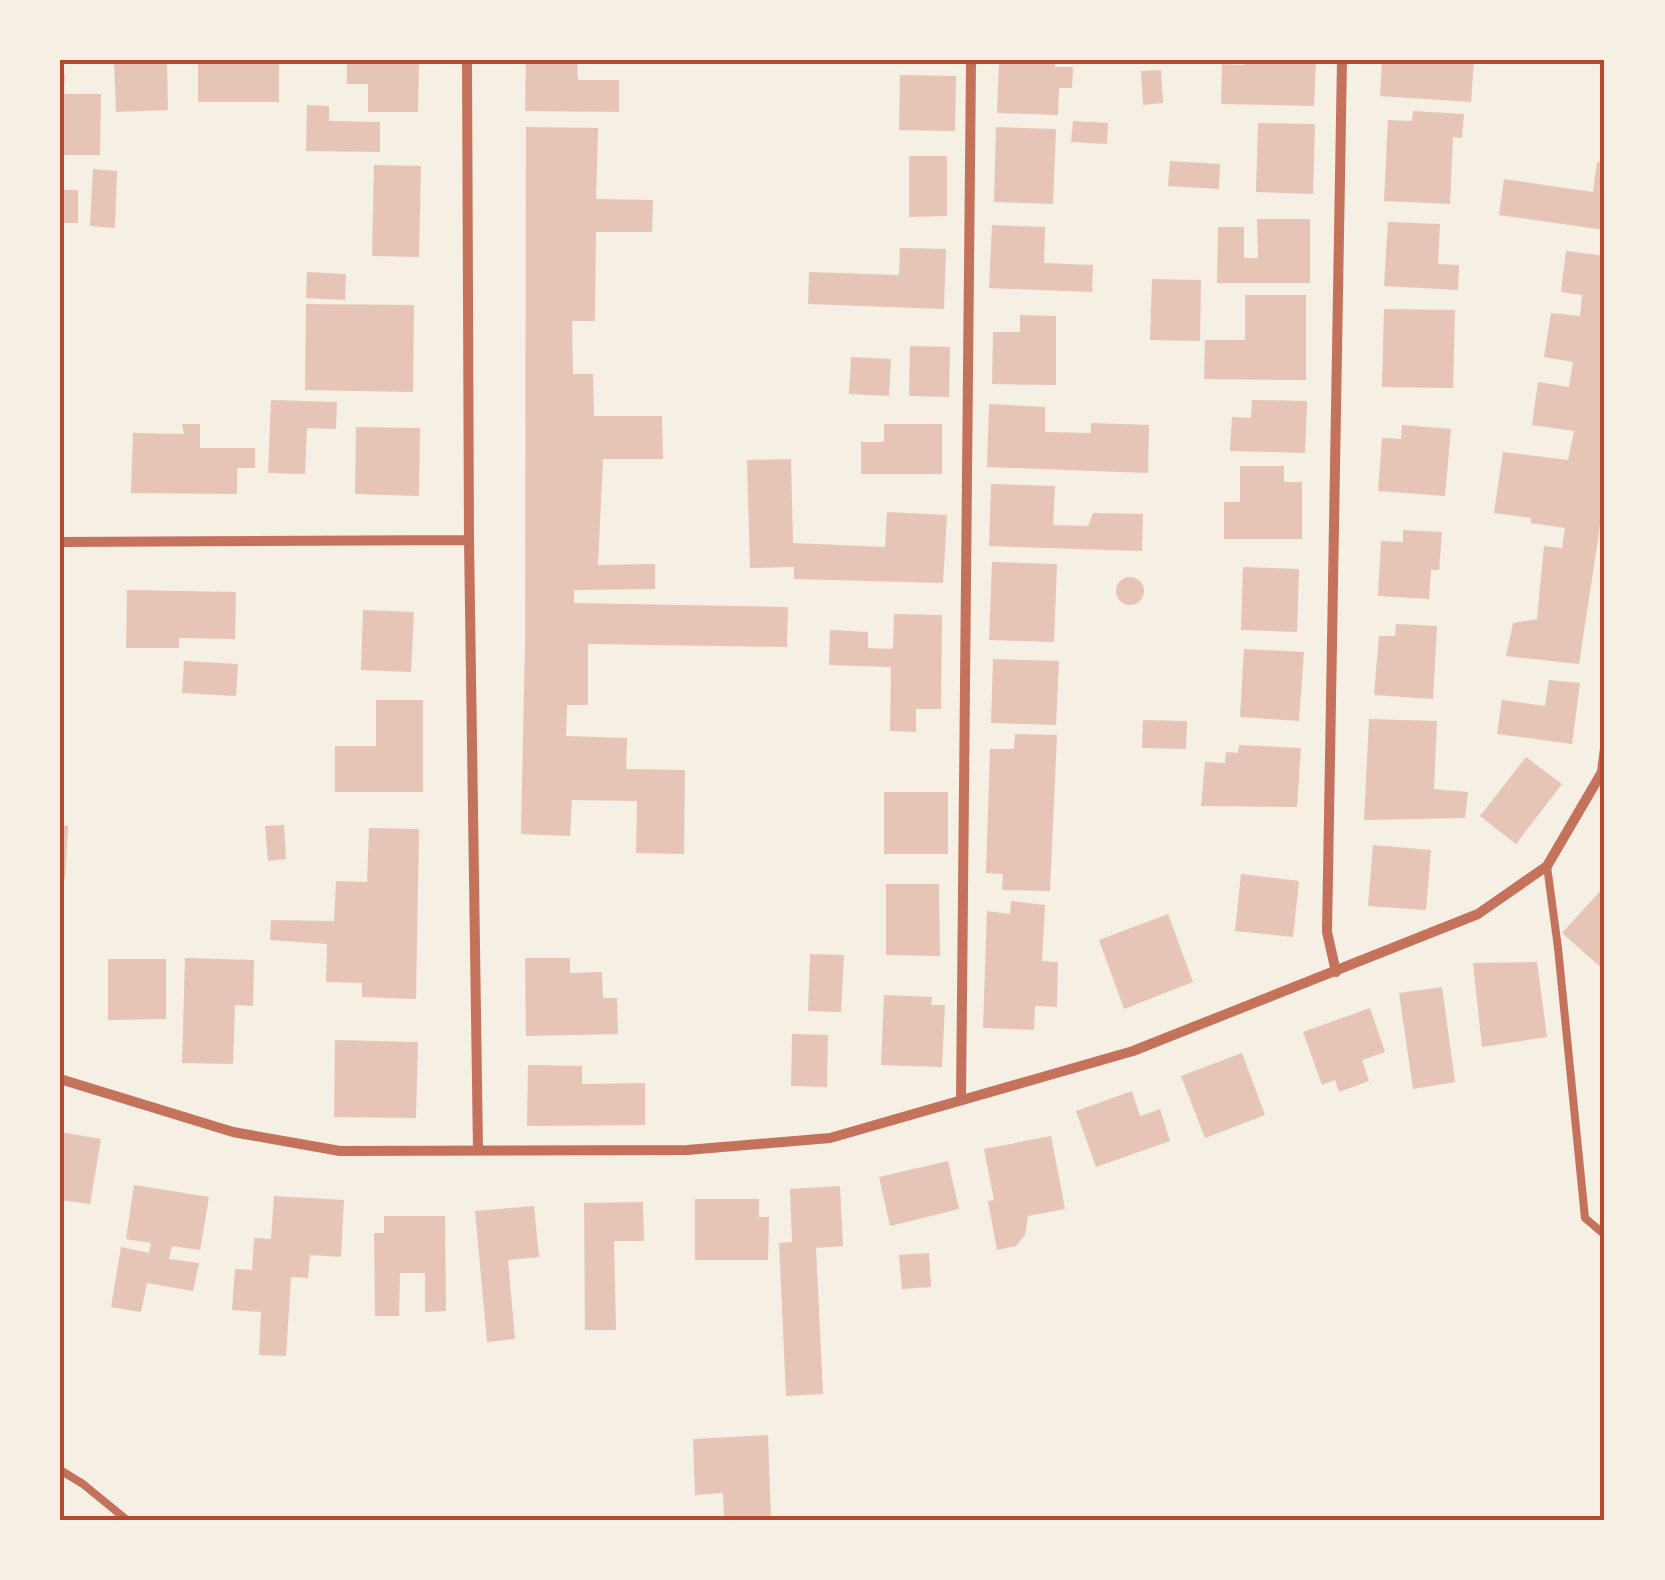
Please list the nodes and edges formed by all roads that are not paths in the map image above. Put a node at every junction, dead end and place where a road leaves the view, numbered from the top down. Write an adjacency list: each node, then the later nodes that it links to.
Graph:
1 (468, 60): 4 (street)
2 (971, 60): 10 (street)
3 (1342, 60): 8 (street)
4 (470, 540): 5 (street); 11 (street)
5 (60, 542)
6 (1605, 748): 7 (street)
7 (1547, 866): 8 (street); 12 (lane)
8 (1336, 972): 10 (street)
9 (60, 1079): 11 (street)
10 (961, 1100): 11 (street)
11 (478, 1150)
12 (1605, 1235)
13 (60, 1470): 14 (lane)
14 (127, 1520)

